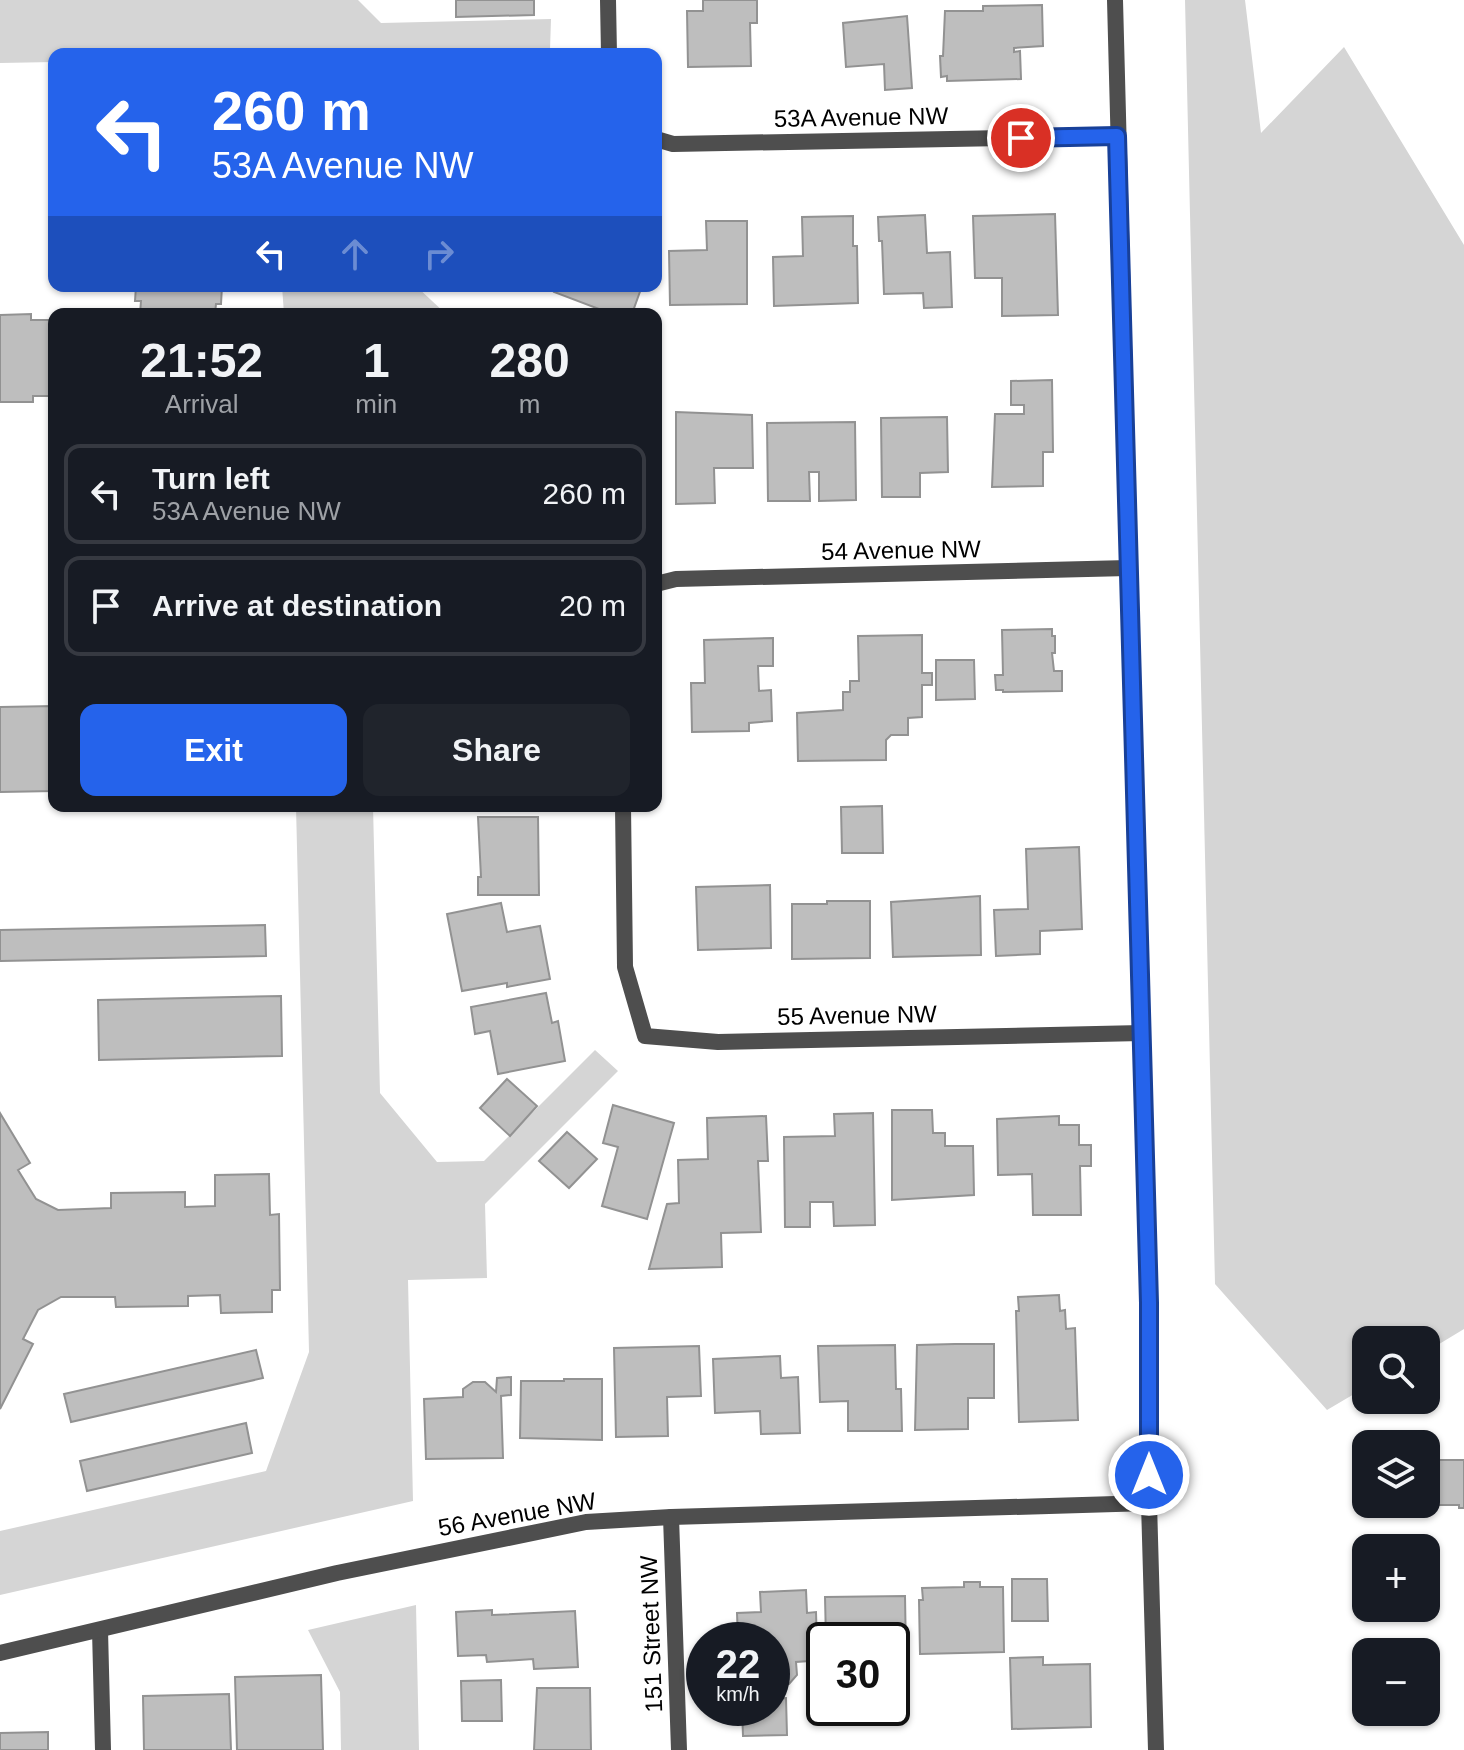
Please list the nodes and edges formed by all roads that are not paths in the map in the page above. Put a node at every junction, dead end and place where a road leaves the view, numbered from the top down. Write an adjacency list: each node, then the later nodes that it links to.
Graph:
1 (608, 0): 3 (street)
2 (1115, 0): 4 (street)
3 (609, 48)
4 (1117, 136): 5 (street, 53A Avenue NW); 6 (street)
5 (662, 141)
6 (1128, 568): 7 (street, 54 Avenue NW); 9 (street)
7 (662, 582)
8 (623, 812): 9 (street, 55 Avenue NW)
9 (1142, 1033): 10 (street)
10 (1149, 1503): 11 (street, 56 Avenue NW); 16 (street)
11 (671, 1517): 12 (street, 56 Avenue NW); 15 (street, 151 Street NW)
12 (100, 1630): 13 (street, 56 Avenue NW); 14 (street)
13 (0, 1653)
14 (103, 1750)
15 (679, 1750)
16 (1156, 1750)

